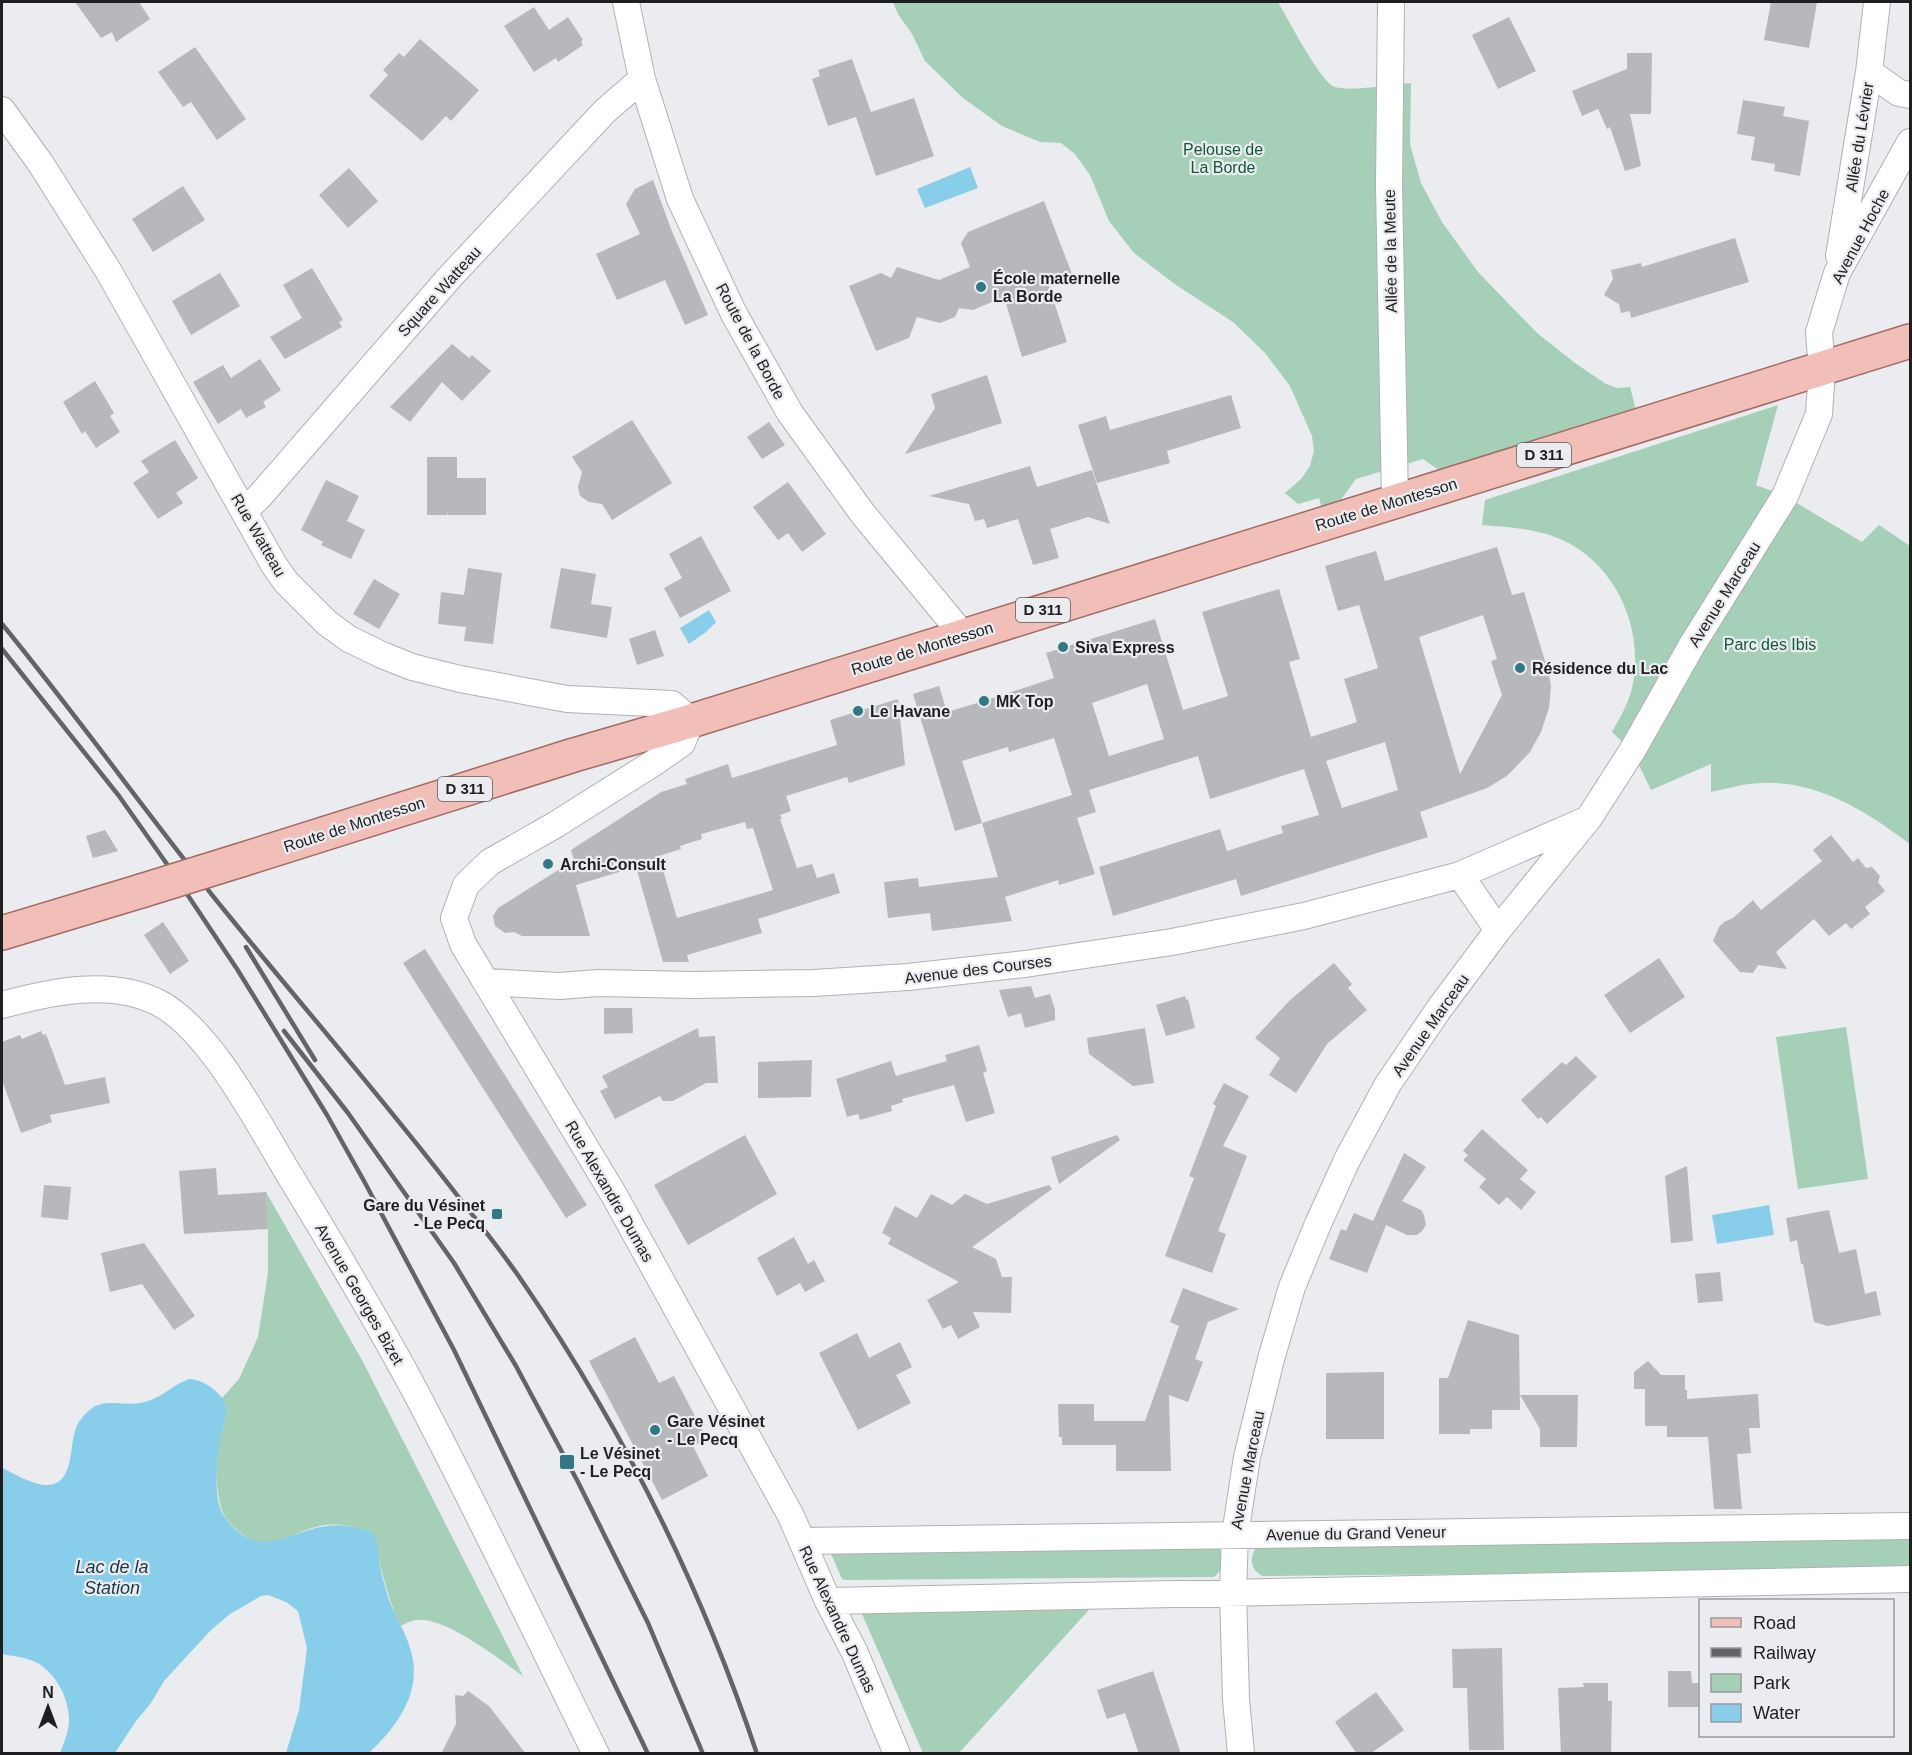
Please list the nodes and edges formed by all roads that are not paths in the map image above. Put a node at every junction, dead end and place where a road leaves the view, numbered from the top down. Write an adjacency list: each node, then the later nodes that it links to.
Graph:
1 (626, 2): 5 (street, Route de la Borde)
2 (1391, 2): 12 (street, Allée de la Meute)
3 (1877, 2): 4 (street, Allée du Lévrier)
4 (1869, 72): 6 (street); 9 (street, Allée du Lévrier)
5 (642, 79): 13 (street, Square Watteau); 14 (street, Route de la Borde)
6 (1911, 94)
7 (2, 110): 13 (street, Rue Watteau)
8 (1911, 142): 9 (street, Avenue Hoche)
9 (1836, 273): 11 (street, Avenue Hoche)
10 (1911, 341): 11 (main road, Route de Montesson / D 311)
11 (1822, 370): 12 (main road, Route de Montesson / D 311); 16 (street, Avenue Marceau)
12 (1395, 501): 14 (main road, Route de Montesson / D 311)
13 (244, 511): 15 (street, Rue Watteau)
14 (963, 635): 15 (main road, Route de Montesson / D 311)
15 (691, 721): 19 (main road, Route de Montesson / D 311, bridge); 20 (street, Rue Alexandre Dumas)
16 (1589, 818): 17 (street, Avenue des Courses); 18 (street, Avenue Marceau)
17 (1460, 875): 18 (street); 20 (street, Avenue des Courses)
18 (1498, 930): 23 (street, Avenue Marceau)
19 (2, 933)
20 (487, 982): 24 (street, Rue Alexandre Dumas)
21 (2, 1005): 28 (street, Avenue Georges Bizet)
22 (1911, 1526): 23 (street, Avenue du Grand Veneur)
23 (1235, 1535): 24 (street, Avenue du Grand Veneur); 26 (street, Avenue Marceau)
24 (802, 1541): 27 (street, Rue Alexandre Dumas)
25 (1911, 1579): 26 (street)
26 (1233, 1592): 27 (street); 30 (street, Avenue Marceau)
27 (828, 1600): 29 (street, Rue Alexandre Dumas)
28 (596, 1754)
29 (897, 1754)
30 (1241, 1754)

